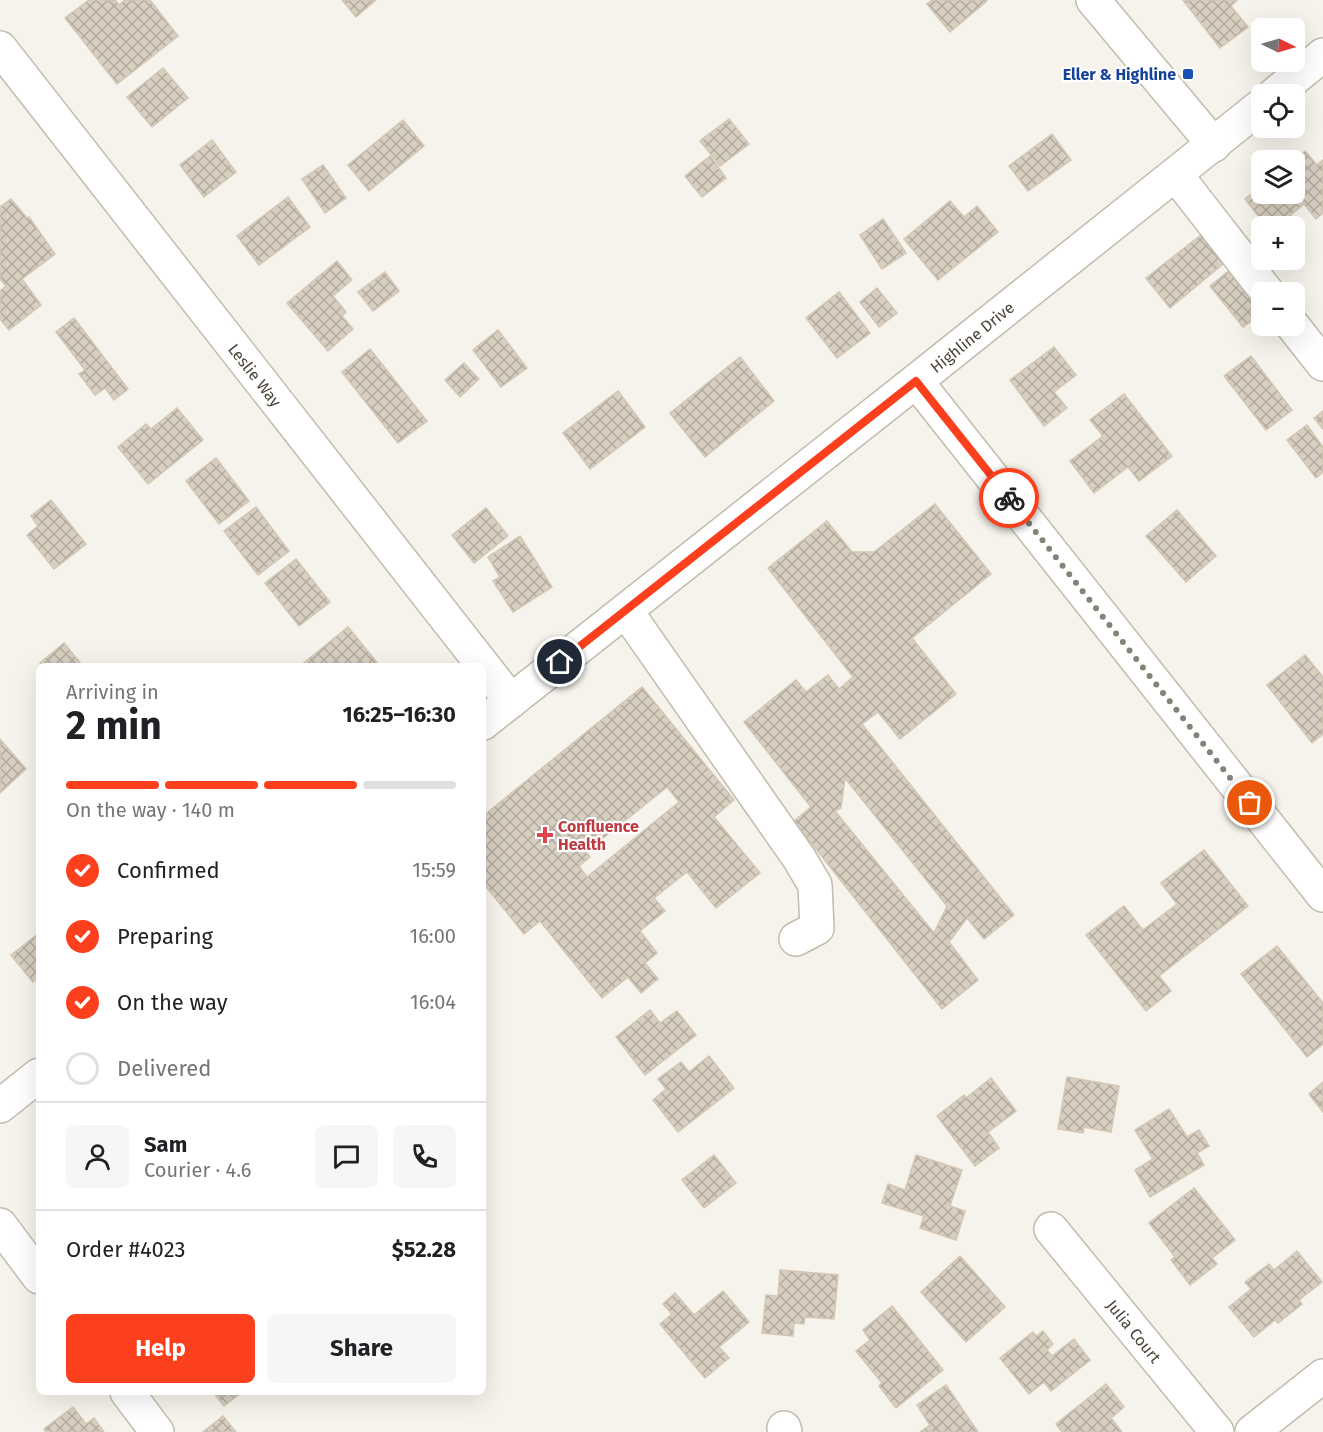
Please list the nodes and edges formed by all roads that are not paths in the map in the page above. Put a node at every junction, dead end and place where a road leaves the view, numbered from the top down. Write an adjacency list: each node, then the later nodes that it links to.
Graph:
1 (1093, 0): 6 (street)
2 (0, 48): 13 (street, Leslie Way)
3 (1323, 55): 4 (street)
4 (1287, 84)
5 (1251, 114): 6 (street, Highline Drive)
6 (1214, 144): 7 (street, Highline Drive)
7 (1176, 175): 8 (street); 11 (street, Highline Drive)
8 (1260, 282)
9 (1301, 336): 10 (street)
10 (1323, 364)
11 (916, 381): 12 (street, Highline Drive); 17 (street)
12 (626, 611): 15 (street, Highline Drive); 18 (street)
13 (482, 663)
14 (486, 668): 15 (street, Leslie Way)
15 (511, 700): 16 (street, Highline Drive)
16 (486, 721)
17 (1323, 895)
18 (796, 939)
19 (36, 1077): 20 (street)
20 (0, 1106)
21 (0, 1225): 23 (street)
22 (1051, 1229): 27 (street, Julia Court)
23 (36, 1273)
24 (1323, 1376): 28 (street)
25 (129, 1395): 26 (street)
26 (158, 1432)
27 (1217, 1432)
28 (1252, 1432)

